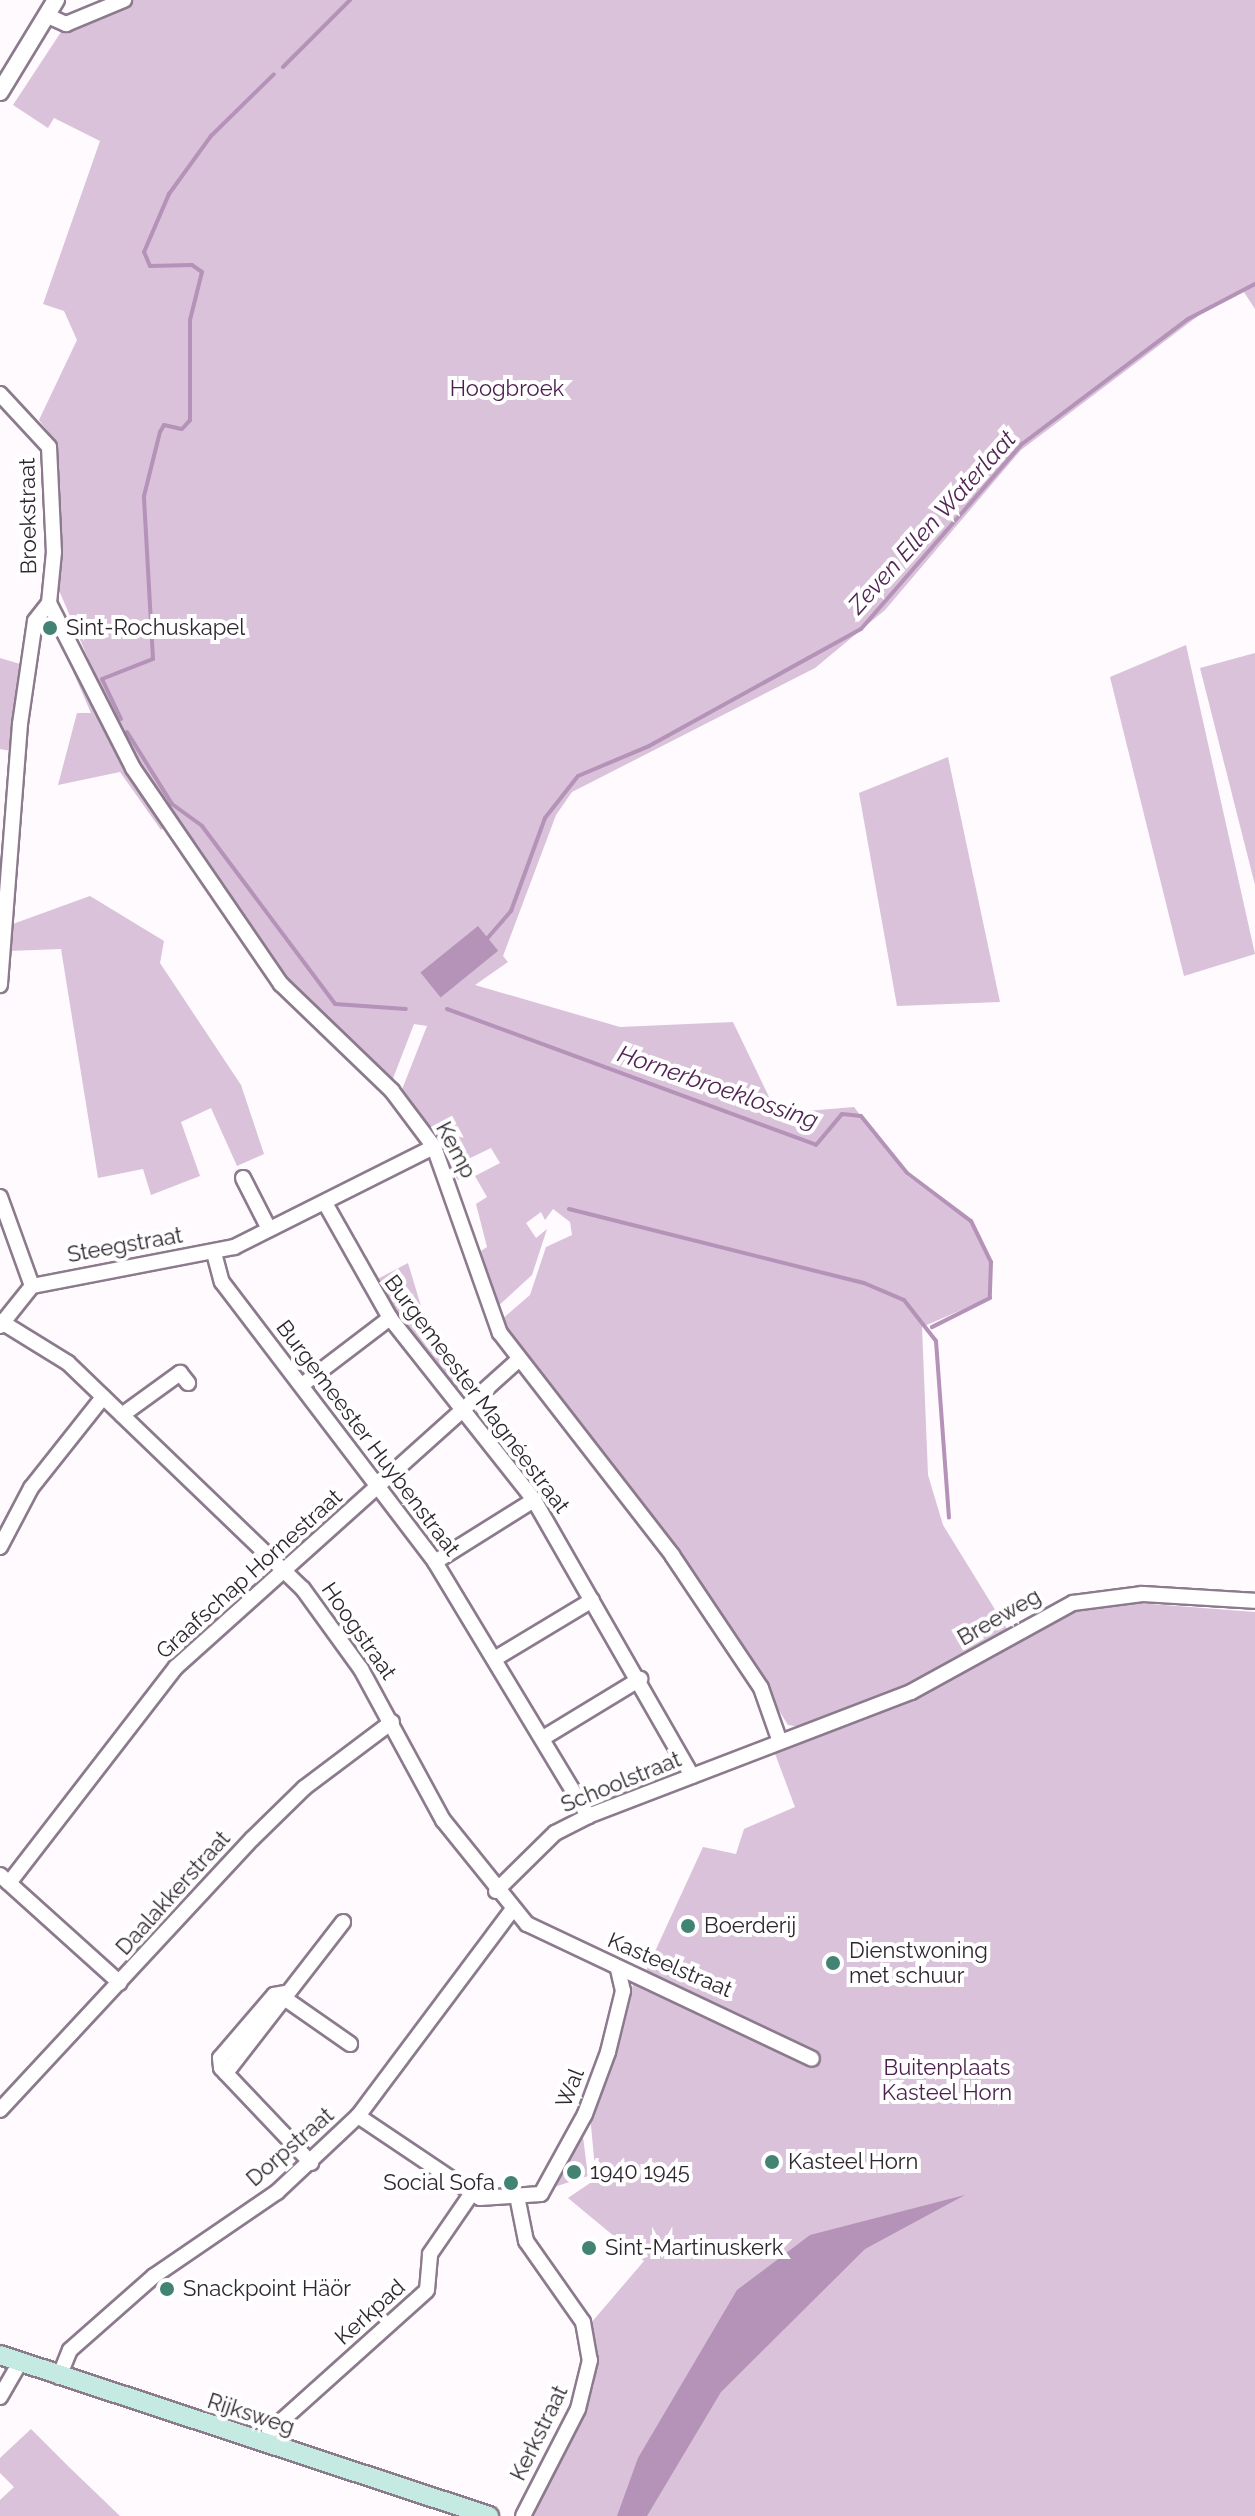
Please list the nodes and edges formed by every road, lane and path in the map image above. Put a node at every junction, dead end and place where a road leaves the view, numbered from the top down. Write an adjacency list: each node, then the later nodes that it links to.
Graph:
1 (56, 0): 3 (street)
2 (124, 0): 3 (street)
3 (48, 16): 4 (street)
4 (0, 92)
5 (0, 394): 6 (street, Broekstraat)
6 (49, 603): 7 (street, Broekstraat); 8 (street, Kemp)
7 (0, 985)
8 (434, 1147): 11 (street, Steegstraat); 17 (street, Kemp)
9 (243, 1178): 12 (street)
10 (0, 1197): 14 (street)
11 (325, 1203): 12 (street, Steegstraat); 15 (street, Burgemeester Magnéestraat)
12 (269, 1229): 13 (street, Steegstraat)
13 (214, 1253): 14 (street, Steegstraat); 19 (street, Burgemeester Huybenstraat)
14 (32, 1286): 16 (street)
15 (390, 1318): 19 (street); 21 (street, Burgemeester Magnéestraat)
16 (1, 1323): 20 (street, Hoogstraat)
17 (517, 1361): 21 (street, Graafschap Hornestraat); 34 (street, Kemp)
18 (188, 1383): 22 (street)
19 (302, 1385): 23 (street, Burgemeester Huybenstraat)
20 (103, 1397): 22 (street, Hoogstraat); 25 (street)
21 (461, 1411): 23 (street, Graafschap Hornestraat); 24 (street, Burgemeester Magnéestraat)
22 (122, 1415): 27 (street, Hoogstraat)
23 (379, 1485): 26 (street, Burgemeester Huybenstraat); 27 (street, Graafschap Hornestraat)
24 (534, 1500): 26 (street); 28 (street, Burgemeester Magnéestraat)
25 (0, 1547)
26 (435, 1562): 30 (street, Burgemeester Huybenstraat)
27 (285, 1571): 32 (street, Hoogstraat); 37 (street, Graafschap Hornestraat)
28 (592, 1600): 30 (street); 31 (street, Burgemeester Magnéestraat)
29 (1255, 1601): 34 (street, Breeweg)
30 (496, 1658): 33 (street, Burgemeester Huybenstraat)
31 (640, 1679): 33 (street); 35 (street, Burgemeester Magnéestraat)
32 (392, 1722): 38 (street, Hoogstraat); 42 (street, Daalakkerstraat)
33 (543, 1738): 36 (street, Burgemeester Huybenstraat)
34 (780, 1742): 35 (street, Schoolstraat)
35 (692, 1776): 36 (street, Schoolstraat)
36 (588, 1816): 38 (street, Schoolstraat)
37 (4, 1879): 42 (street)
38 (496, 1891): 39 (street, Hoogstraat)
39 (512, 1910): 41 (street, Kasteelstraat); 47 (street, Dorpstraat)
40 (343, 1922): 43 (street)
41 (618, 1969): 45 (street, Kasteelstraat); 50 (street, Wal)
42 (120, 1983): 46 (street, Daalakkerstraat)
43 (285, 1997): 44 (street); 48 (street)
44 (350, 2044)
45 (812, 2059)
46 (0, 2110)
47 (358, 2116): 48 (street, Dorpstraat); 49 (street)
48 (311, 2163): 53 (street, Dorpstraat)
49 (472, 2193): 50 (street); 55 (street, Kerkpad)
50 (517, 2196): 57 (street, Kerkstraat)
51 (0, 2355): 52 (main road, Rijksweg)
52 (20, 2363): 53 (main road, Rijksweg); 54 (street)
53 (59, 2377): 55 (main road, Rijksweg)
54 (0, 2397)
55 (267, 2438): 56 (main road, Rijksweg)
56 (489, 2516)
57 (523, 2516)

